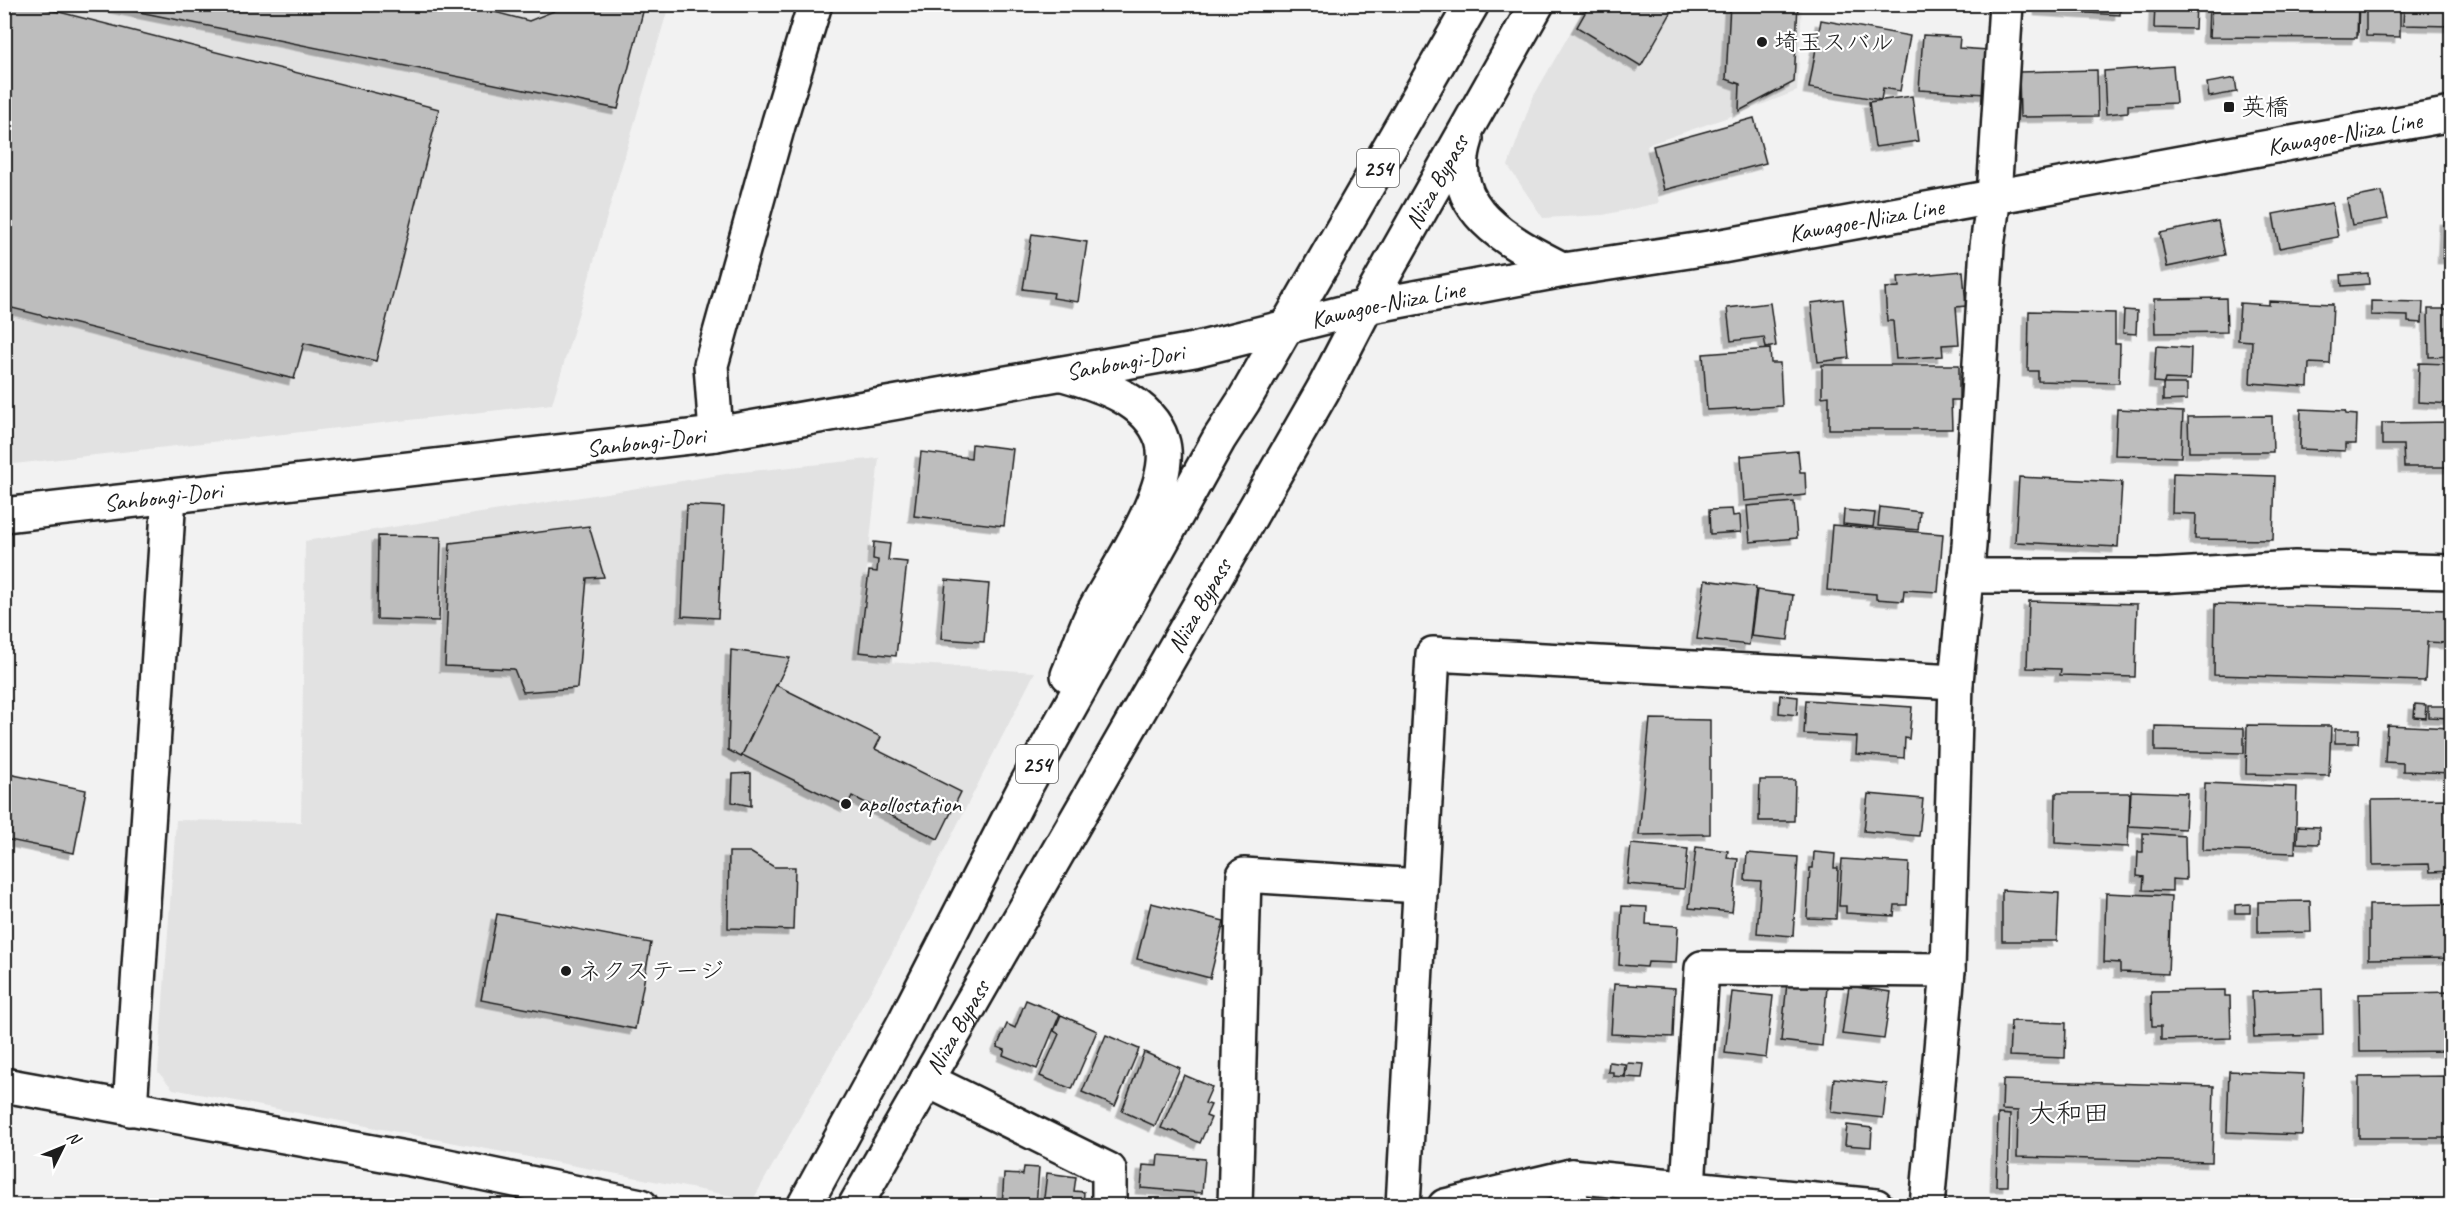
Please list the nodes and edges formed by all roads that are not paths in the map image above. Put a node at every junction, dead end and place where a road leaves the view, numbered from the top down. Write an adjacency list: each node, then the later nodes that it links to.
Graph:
1 (815, 4): 12 (main road)
2 (1472, 4): 10 (main road, Niiza Bypass / 254)
3 (1537, 4): 5 (main road, Niiza Bypass / 254)
4 (2006, 4): 7 (main road)
5 (1474, 114): 8 (main road); 9 (main road, Niiza Bypass / 254)
6 (2451, 114): 7 (main road, Kawagoe-Niiza Line)
7 (1994, 196): 8 (main road, Kawagoe-Niiza Line); 16 (main road)
8 (1564, 270): 9 (main road, Kawagoe-Niiza Line)
9 (1366, 308): 10 (main road, Kawagoe-Niiza Line); 21 (main road, Niiza Bypass / 254)
10 (1283, 330): 11 (main road, Sanbongi-Dori); 18 (main road, Niiza Bypass / 254)
11 (1063, 374): 12 (main road, Sanbongi-Dori); 18 (main road)
12 (716, 434): 13 (main road, Sanbongi-Dori)
13 (169, 496): 14 (main road, Sanbongi-Dori); 23 (main road)
14 (4, 515)
15 (2451, 572): 16 (main road)
16 (1966, 576): 17 (main road)
17 (1956, 682): 19 (main road); 20 (main road)
18 (1024, 789): 27 (main road, Niiza Bypass / 254)
19 (1420, 886): 30 (main road); 31 (main road)
20 (1948, 970): 24 (main road); 34 (main road)
21 (927, 1080): 28 (main road, Niiza Bypass / 254); 29 (main road)
22 (4, 1085): 23 (main road)
23 (130, 1109): 26 (main road)
24 (1688, 1186): 25 (main road); 33 (main road)
25 (1570, 1191): 32 (main road)
26 (641, 1206)
27 (804, 1206)
28 (855, 1206)
29 (1109, 1206)
30 (1235, 1206)
31 (1403, 1206)
32 (1445, 1206)
33 (1876, 1206)
34 (1927, 1206)

